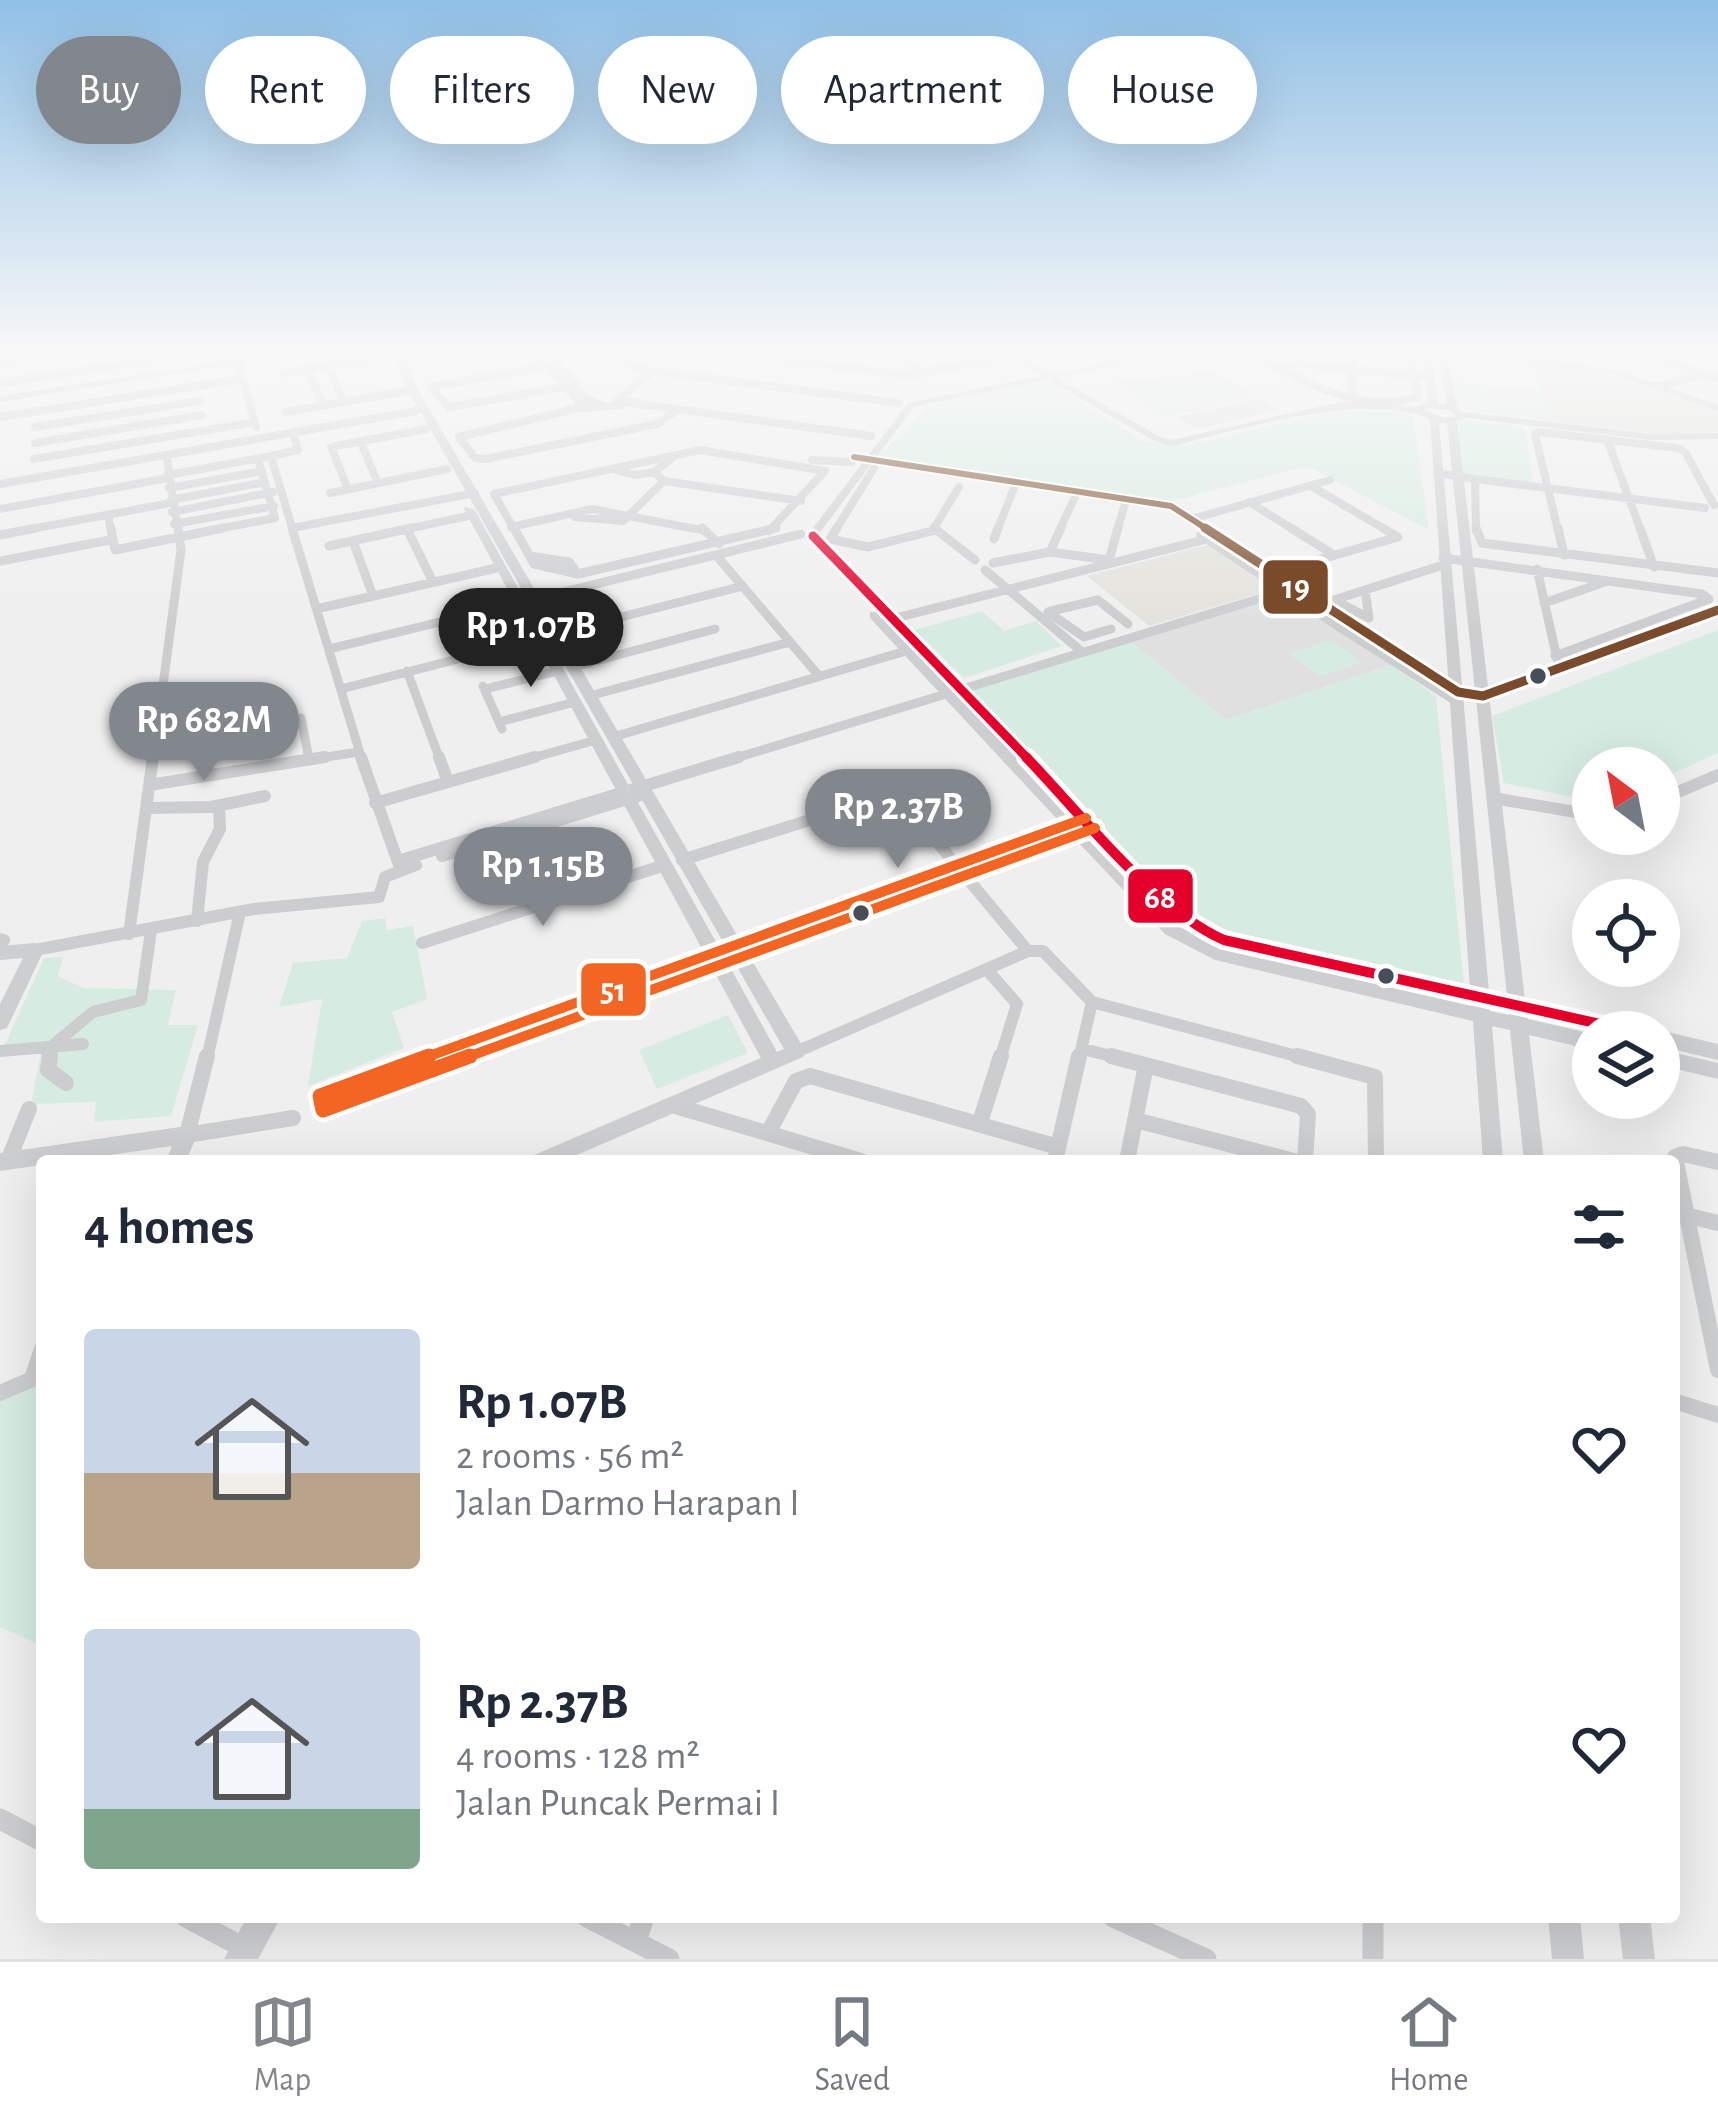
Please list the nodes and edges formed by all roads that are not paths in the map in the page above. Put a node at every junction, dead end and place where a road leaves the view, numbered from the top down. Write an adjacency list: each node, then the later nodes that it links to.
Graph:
1 (35, 446): 22 (street)
2 (109, 446): 22 (street)
3 (218, 446): 26 (street)
4 (222, 446): 21 (street)
5 (297, 446): 20 (street)
6 (334, 446): 45 (street)
7 (362, 446): 40 (street)
8 (435, 446): 28 (street)
9 (443, 446): 49 (street)
10 (465, 446): 11 (street)
11 (547, 446)
12 (866, 446): 24 (street)
13 (875, 446): 24 (street)
14 (1435, 446): 33 (street)
15 (1456, 446): 36 (street)
16 (1539, 446): 46 (street)
17 (1610, 446): 52 (street)
18 (1666, 446): 58 (street)
19 (678, 453): 25 (street); 27 (street); 30 (street)
20 (272, 456): 23 (street); 47 (street)
21 (167, 458): 26 (street); 35 (street)
22 (34, 459): 32 (street)
23 (258, 459): 29 (street); 35 (street)
24 (861, 462): 25 (street); 31 (street); 69 (street); 71 (street)
25 (819, 464): 53 (street)
26 (109, 466): 32 (street); 41 (street)
27 (608, 467): 30 (street); 66 (street)
28 (447, 469): 40 (street); 49 (street)
29 (262, 471): 35 (street); 39 (street)
30 (654, 472): 37 (street)
31 (965, 474): 44 (street); 57 (street)
32 (34, 478): 41 (street)
33 (1437, 478): 36 (street); 85 (street)
34 (1474, 479): 36 (street); 46 (street); 82 (street)
35 (168, 480): 56 (street); 59 (street)
36 (1457, 480): 83 (street)
37 (664, 481): 50 (street); 62 (street)
38 (1330, 481): 42 (street)
39 (265, 482): 47 (street); 56 (street)
40 (378, 483): 45 (street)
41 (0, 485)
42 (1311, 486): 54 (street); 81 (street)
43 (958, 487): 69 (street)
44 (1015, 488): 51 (street); 73 (street)
45 (348, 489): 48 (street)
46 (1550, 489): 52 (street); 82 (street)
47 (275, 492): 56 (street); 67 (street); 70 (street)
48 (330, 493)
49 (468, 495): 61 (street); 67 (street); 100 (street)
50 (765, 496): 53 (street); 63 (street)
51 (1075, 497): 55 (street); 80 (street)
52 (1630, 499): 58 (street); 88 (street)
53 (801, 501): 63 (street)
54 (1249, 502): 65 (street); 81 (street)
55 (1125, 504): 57 (street); 80 (street)
56 (171, 505): 60 (street); 70 (street)
57 (1161, 507): 65 (street); 74 (street)
58 (1714, 508)
59 (0, 509)
60 (109, 515): 72 (street); 76 (street)
61 (473, 515): 68 (street); 87 (street)
62 (631, 515): 64 (street); 79 (street)
63 (789, 517): 79 (street)
64 (551, 518): 66 (street); 78 (street)
65 (1192, 519): 90 (street)
66 (511, 526): 78 (street)
67 (292, 528): 102 (street)
68 (407, 529): 75 (street); 93 (street)
69 (936, 530): 86 (street)
70 (175, 532): 76 (street); 133 (street)
71 (807, 535): 79 (street); 106 (street)
72 (0, 536)
73 (994, 539)
74 (1207, 539): 97 (street); 98 (street)
75 (352, 541): 77 (street); 99 (street)
76 (111, 544): 84 (street)
77 (329, 546)
78 (524, 550): 79 (street)
79 (718, 550): 94 (street); 100 (street)
80 (1050, 552): 86 (street)
81 (1334, 555): 90 (street)
82 (1564, 555): 88 (street)
83 (1465, 560): 85 (street); 89 (street); 120 (street)
84 (0, 561)
85 (1443, 561): 96 (street); 119 (street)
86 (989, 566): 97 (street)
87 (501, 567): 93 (street); 100 (street)
88 (1654, 567): 91 (street)
89 (1537, 569): 92 (street); 101 (street)
90 (1276, 572): 95 (street)
91 (1718, 573)
92 (1610, 580): 101 (street); 121 (street)
93 (433, 582): 99 (street)
94 (742, 586): 113 (street); 115 (street)
95 (1298, 587): 98 (street); 111 (street)
96 (1365, 588)
97 (1010, 591): 105 (street); 106 (street)
98 (1284, 591): 112 (street); 118 (street)
99 (373, 596): 102 (street)
100 (528, 601): 113 (street); 116 (street)
101 (1544, 603): 121 (street)
102 (316, 609): 116 (street)
103 (1718, 610): 121 (street)
104 (1051, 611): 105 (street); 108 (street); 110 (street)
105 (1037, 614): 118 (street)
106 (900, 621): 117 (street); 128 (street)
107 (1718, 621): 132 (street)
108 (1128, 624)
109 (716, 629): 114 (street)
110 (1111, 629)
111 (1362, 629): 112 (street); 129 (street)
112 (1344, 630): 129 (street)
113 (547, 636): 123 (street); 124 (street)
114 (683, 638): 122 (street); 123 (street)
115 (790, 642): 122 (street); 125 (street)
116 (329, 649): 127 (street)
117 (906, 651): 125 (street); 128 (street)
118 (1080, 652): 128 (street)
119 (1454, 653): 120 (street); 129 (street)
120 (1476, 656): 126 (street); 132 (street)
121 (1556, 657): 126 (street)
122 (703, 665): 130 (street)
123 (565, 669): 130 (street); 130 (street)
124 (407, 671): 127 (street); 142 (street)
125 (819, 676): 135 (street)
126 (1518, 684): 132 (street)
127 (340, 688): 139 (street)
128 (947, 694): 144 (street); 152 (street)
129 (1458, 698): 132 (street); 169 (street)
130 (582, 699): 135 (street); 136 (street)
131 (212, 700): 133 (street)
132 (1484, 702): 147 (street)
133 (158, 709): 138 (street)
134 (301, 718): 140 (street)
135 (613, 737): 144 (street)
136 (596, 740): 142 (street); 144 (street)
137 (203, 741): 138 (street)
138 (153, 752): 143 (street)
139 (359, 752): 140 (street); 148 (street)
140 (309, 759): 143 (street)
141 (1718, 775): 145 (street)
142 (448, 782): 148 (street)
143 (148, 785): 150 (street)
144 (636, 790): 153 (street); 154 (street)
145 (1680, 791)
146 (265, 796): 149 (street)
147 (1493, 798): 151 (street); 170 (street)
148 (375, 803): 154 (street)
149 (219, 806): 150 (street); 157 (street)
150 (146, 808): 159 (street)
151 (1572, 811)
152 (1083, 826): 155 (street); 169 (street)
153 (674, 862): 155 (street); 161 (street); 163 (street); 166 (street)
154 (399, 866): 156 (street)
155 (962, 869): 163 (street); 165 (street)
156 (240, 912): 157 (street); 193 (street)
157 (197, 921): 158 (street)
158 (151, 931): 159 (street); 176 (street)
159 (129, 934): 162 (street)
160 (0, 939): 164 (street)
161 (422, 943)
162 (34, 950): 164 (street); 172 (street)
163 (735, 950): 166 (street); 179 (street)
164 (0, 951)
165 (1028, 951): 167 (street); 168 (street)
166 (715, 957): 181 (street); 182 (street)
167 (988, 971): 179 (street); 191 (street)
168 (1092, 1002): 177 (street); 202 (street)
169 (1478, 1005): 170 (street); 203 (street)
170 (1515, 1013): 171 (street); 173 (street); 204 (street)
171 (1572, 1022)
172 (0, 1023)
173 (1572, 1034)
174 (1680, 1043): 180 (street)
175 (83, 1044): 176 (street)
176 (52, 1046): 178 (street); 186 (street)
177 (1083, 1049): 184 (street); 194 (street)
178 (0, 1051)
179 (796, 1052): 182 (street)
180 (1718, 1052)
181 (454, 1054): 181 (street)
182 (773, 1062): 187 (street)
183 (1680, 1063): 185 (street)
184 (1146, 1065): 190 (street); 201 (street)
185 (1718, 1071)
186 (66, 1083)
187 (672, 1105): 192 (street); 197 (street)
188 (29, 1109): 207 (street)
189 (293, 1118): 193 (street)
190 (1135, 1120): 199 (street); 200 (street)
191 (980, 1121): 192 (street); 194 (street)
192 (768, 1133): 198 (street)
193 (187, 1135): 195 (street); 196 (street)
194 (1056, 1154)
195 (51, 1155)
196 (179, 1155)
197 (556, 1155)
198 (841, 1155)
199 (1128, 1155)
200 (1271, 1155)
201 (1305, 1155)
202 (1376, 1155)
203 (1492, 1155)
204 (1533, 1155)
205 (1680, 1155): 208 (street)
206 (36, 1157): 207 (street)
207 (4, 1162)
208 (1718, 1162)
209 (1680, 1175): 210 (street)
210 (1689, 1216): 211 (street); 212 (street)
211 (1718, 1223)
212 (1711, 1302): 213 (street)
213 (1718, 1370)
214 (36, 1377): 215 (street)
215 (0, 1393)
216 (1680, 1403): 217 (street)
217 (1718, 1415)
218 (0, 1819): 219 (street)
219 (36, 1838)
220 (195, 1923): 227 (street)
221 (261, 1923): 227 (street)
222 (1126, 1923): 229 (street)
223 (1373, 1923): 230 (street)
224 (1565, 1923): 231 (street)
225 (1635, 1923): 232 (street)
226 (640, 1929): 228 (street)
227 (243, 1954)
228 (669, 1959)
229 (1206, 1959)
230 (1372, 1959)
231 (1568, 1959)
232 (1639, 1959)

